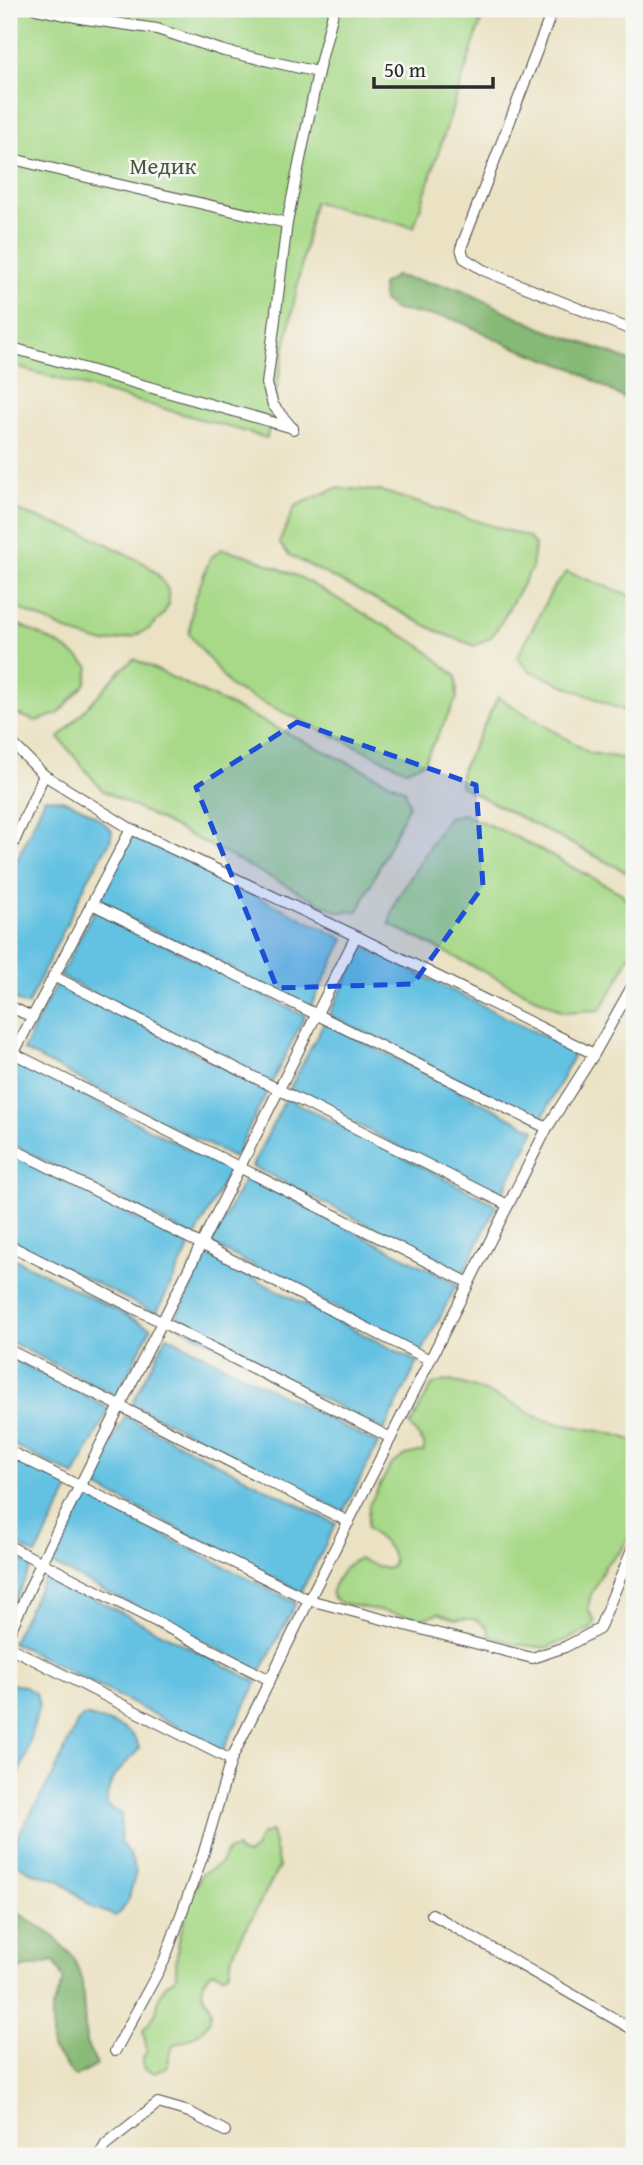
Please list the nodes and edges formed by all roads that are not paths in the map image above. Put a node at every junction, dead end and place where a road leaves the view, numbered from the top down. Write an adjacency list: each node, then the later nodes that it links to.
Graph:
1 (36, 9): 4 (lane)
2 (334, 9): 5 (lane)
3 (553, 9): 8 (lane)
4 (88, 14): 5 (lane)
5 (318, 72): 7 (lane)
6 (9, 158): 7 (lane)
7 (286, 223): 9 (lane)
8 (634, 331)
9 (9, 349)
10 (9, 740): 11 (lane)
11 (44, 775): 12 (lane); 13 (lane)
12 (131, 829): 14 (lane); 15 (lane)
13 (9, 853)
14 (92, 904): 16 (lane); 19 (lane)
15 (356, 936): 19 (lane); 21 (lane)
16 (53, 976): 20 (lane); 23 (lane)
17 (634, 983): 21 (lane)
18 (9, 1006): 20 (lane)
19 (317, 1016): 23 (lane); 24 (lane)
20 (32, 1017): 22 (lane)
21 (594, 1054): 24 (lane)
22 (11, 1058): 26 (lane)
23 (280, 1090): 26 (lane); 27 (lane)
24 (547, 1128): 27 (lane)
25 (9, 1147): 28 (lane)
26 (240, 1168): 28 (lane); 30 (lane)
27 (508, 1205): 30 (lane)
28 (202, 1244): 31 (lane); 33 (lane)
29 (9, 1245): 31 (lane)
30 (469, 1283): 33 (lane)
31 (162, 1323): 34 (lane); 35 (lane)
32 (9, 1350): 34 (lane)
33 (430, 1360): 35 (lane)
34 (120, 1406): 37 (lane); 38 (lane)
35 (391, 1438): 38 (lane)
36 (9, 1451): 37 (lane)
37 (80, 1486): 41 (lane); 42 (lane)
38 (349, 1522): 42 (lane)
39 (634, 1545): 42 (lane)
40 (9, 1546): 41 (lane)
41 (41, 1563): 43 (lane); 45 (lane)
42 (309, 1600): 45 (lane)
43 (9, 1634)
44 (9, 1647): 46 (lane)
45 (270, 1680): 46 (lane)
46 (231, 1760): 49 (lane)
47 (432, 1914): 48 (lane)
48 (634, 2030)
49 (115, 2051)
50 (225, 2131): 51 (lane)
51 (99, 2156)

